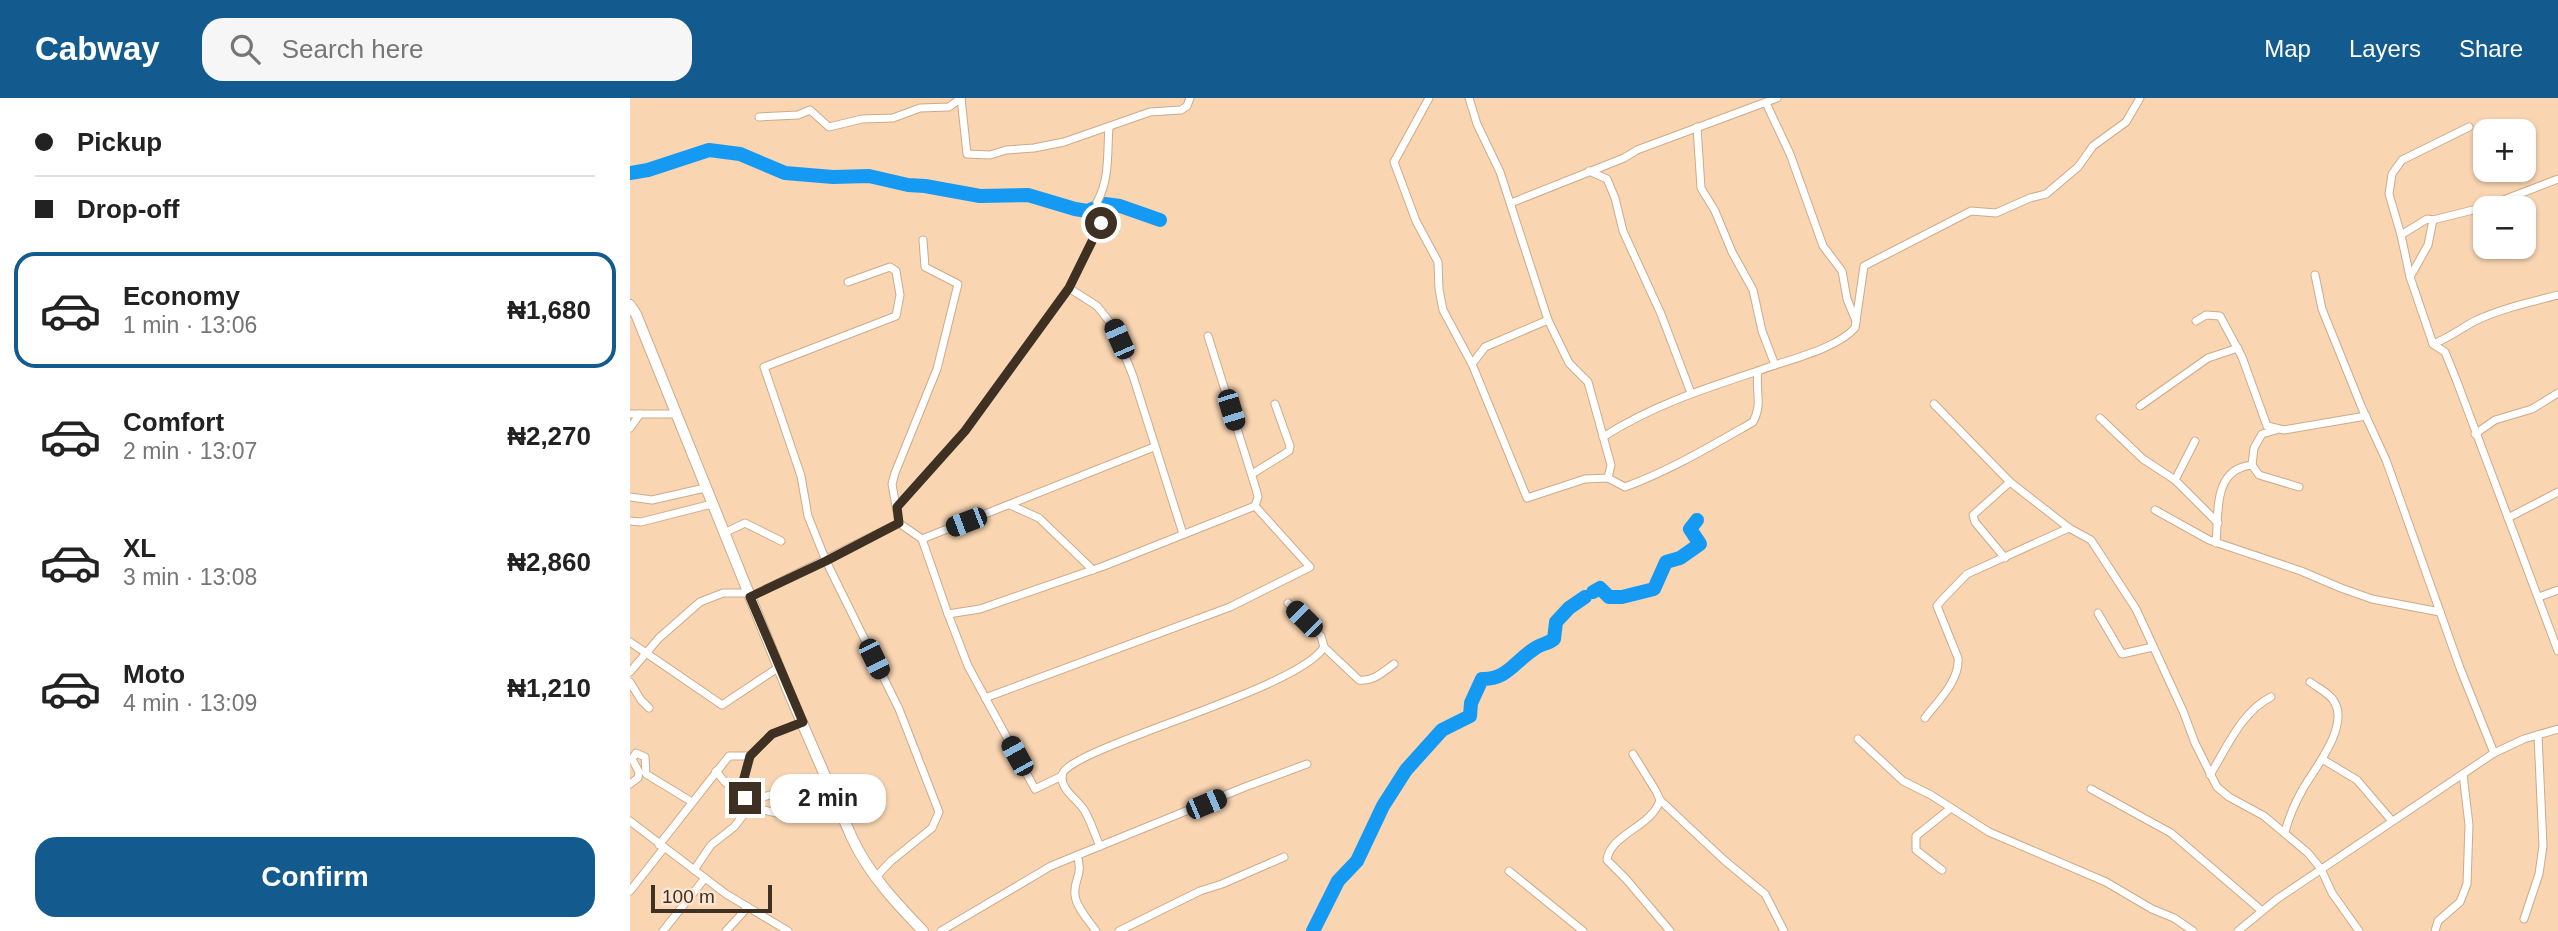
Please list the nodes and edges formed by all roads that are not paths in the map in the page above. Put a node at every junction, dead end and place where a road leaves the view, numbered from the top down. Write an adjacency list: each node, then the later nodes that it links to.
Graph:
1 (961, 98): 8 (street); 9 (street)
2 (1190, 98): 9 (street)
3 (1429, 98): 34 (street)
4 (1469, 98): 16 (street)
5 (1777, 98): 7 (street)
6 (2140, 98): 27 (street)
7 (1766, 103): 10 (street); 27 (street)
8 (759, 117)
9 (1109, 127): 23 (street)
10 (1697, 127): 12 (street); 35 (street)
11 (2469, 127): 18 (street)
12 (1612, 162): 13 (street); 14 (street)
13 (1588, 171): 14 (street); 16 (street)
14 (1607, 179): 37 (street)
15 (2558, 179): 17 (street)
16 (1511, 203): 26 (street)
17 (2433, 220): 18 (street); 21 (street)
18 (2401, 235): 21 (street)
19 (923, 240): 65 (street)
20 (2315, 275): 45 (street)
21 (2410, 277): 31 (street)
22 (848, 282): 78 (street)
23 (1069, 288): 52 (street); 65 (street)
24 (2558, 295): 30 (street)
25 (630, 305): 44 (street)
26 (1548, 320): 34 (street); 50 (street)
27 (1857, 321): 35 (street)
28 (2196, 321): 32 (street)
29 (1208, 336): 54 (street)
30 (2453, 336): 31 (street); 33 (street)
31 (2433, 344): 33 (street)
32 (2238, 348): 41 (street); 48 (street)
33 (2445, 352): 49 (street)
34 (1472, 364): 55 (street)
35 (1775, 365): 36 (street)
36 (1758, 371): 37 (street); 55 (street)
37 (1691, 393): 50 (street)
38 (2558, 393): 49 (street)
39 (1275, 404): 54 (street)
40 (1934, 404): 57 (street)
41 (2140, 406)
42 (630, 414): 43 (street)
43 (640, 414): 44 (street); 47 (street)
44 (676, 414): 59 (street)
45 (2366, 416): 48 (street); 84 (street)
46 (2100, 418): 56 (street)
47 (630, 428)
48 (2276, 429): 53 (street)
49 (2475, 434): 67 (street)
50 (1603, 437): 55 (street)
51 (2195, 441): 56 (street)
52 (1154, 447): 63 (street); 73 (street)
53 (2252, 465): 58 (street); 70 (street)
54 (1252, 474): 64 (street)
55 (1608, 478)
56 (2175, 480): 70 (street)
57 (2010, 482): 71 (street); 77 (street)
58 (2299, 487)
59 (705, 488): 61 (street); 62 (street)
60 (2558, 492): 67 (street)
61 (630, 497)
62 (712, 504): 68 (street); 72 (street)
63 (1010, 504): 74 (street); 79 (street)
64 (1255, 506): 73 (street); 98 (street)
65 (897, 507): 69 (street)
66 (2155, 510): 76 (street)
67 (2508, 518): 82 (street)
68 (630, 521)
69 (899, 523): 74 (street); 78 (street)
70 (2218, 523): 76 (street)
71 (2069, 528): 77 (street); 88 (street)
72 (724, 533): 75 (street); 81 (street)
73 (1182, 534): 79 (street)
74 (922, 539): 86 (street)
75 (781, 541)
76 (2216, 542): 84 (street)
77 (2005, 558): 102 (street)
78 (826, 561): 81 (street); 137 (street)
79 (1093, 570): 86 (street)
80 (2558, 590): 82 (street)
81 (749, 595): 91 (street); 93 (street)
82 (2539, 597): 90 (street)
83 (1288, 603): 89 (street)
84 (2440, 612): 107 (street)
85 (2098, 613): 88 (street)
86 (948, 614): 98 (street)
87 (630, 642): 91 (street)
88 (2153, 647): 114 (street)
89 (1324, 648): 92 (street); 115 (street)
90 (2558, 651)
91 (646, 652): 93 (street); 94 (street)
92 (1394, 664)
93 (779, 667): 103 (street)
94 (630, 672)
95 (630, 682): 100 (street)
96 (2310, 682): 110 (street)
97 (630, 694): 100 (street)
98 (985, 698): 115 (street)
99 (2272, 698): 114 (street)
100 (641, 700): 101 (street)
101 (649, 708)
102 (1925, 718)
103 (803, 722): 109 (street); 137 (street)
104 (2558, 729): 105 (street)
105 (2538, 735): 107 (street); 141 (street)
106 (1858, 740): 123 (street)
107 (2494, 753): 113 (street)
108 (1633, 754): 120 (street)
109 (750, 756): 112 (street); 119 (street)
110 (2322, 759): 126 (street); 127 (street)
111 (1307, 764): 129 (street)
112 (716, 771): 119 (street); 121 (street)
113 (2463, 774): 126 (street); 155 (street)
114 (2210, 775): 127 (street)
115 (1062, 776): 129 (street)
116 (630, 784): 121 (street)
117 (2091, 789): 140 (street)
118 (780, 792): 122 (street)
119 (745, 798): 122 (street)
120 (1660, 800): 150 (street); 151 (street)
121 (692, 802): 128 (street)
122 (755, 808): 124 (street); 133 (street)
123 (1951, 808): 134 (street); 152 (street)
124 (781, 814)
125 (630, 821): 128 (street)
126 (2392, 821): 132 (street)
127 (2285, 832): 132 (street)
128 (661, 846): 133 (street); 138 (street)
129 (1100, 846): 130 (street)
130 (1077, 855): 146 (street); 147 (street)
131 (1284, 857): 148 (street)
132 (2321, 869): 140 (street); 154 (street)
133 (694, 870): 136 (street)
134 (1942, 870)
135 (1509, 871): 149 (street)
136 (705, 878): 139 (street); 142 (street)
137 (876, 878): 145 (street)
138 (630, 891)
139 (748, 907): 143 (street); 144 (street)
140 (2262, 911): 153 (street)
141 (2524, 919)
142 (663, 931)
143 (726, 931)
144 (788, 931)
145 (923, 931)
146 (941, 931)
147 (1096, 931)
148 (1119, 931)
149 (1583, 931)
150 (1670, 931)
151 (1784, 931)
152 (2193, 931)
153 (2238, 931)
154 (2359, 931)
155 (2435, 931)

